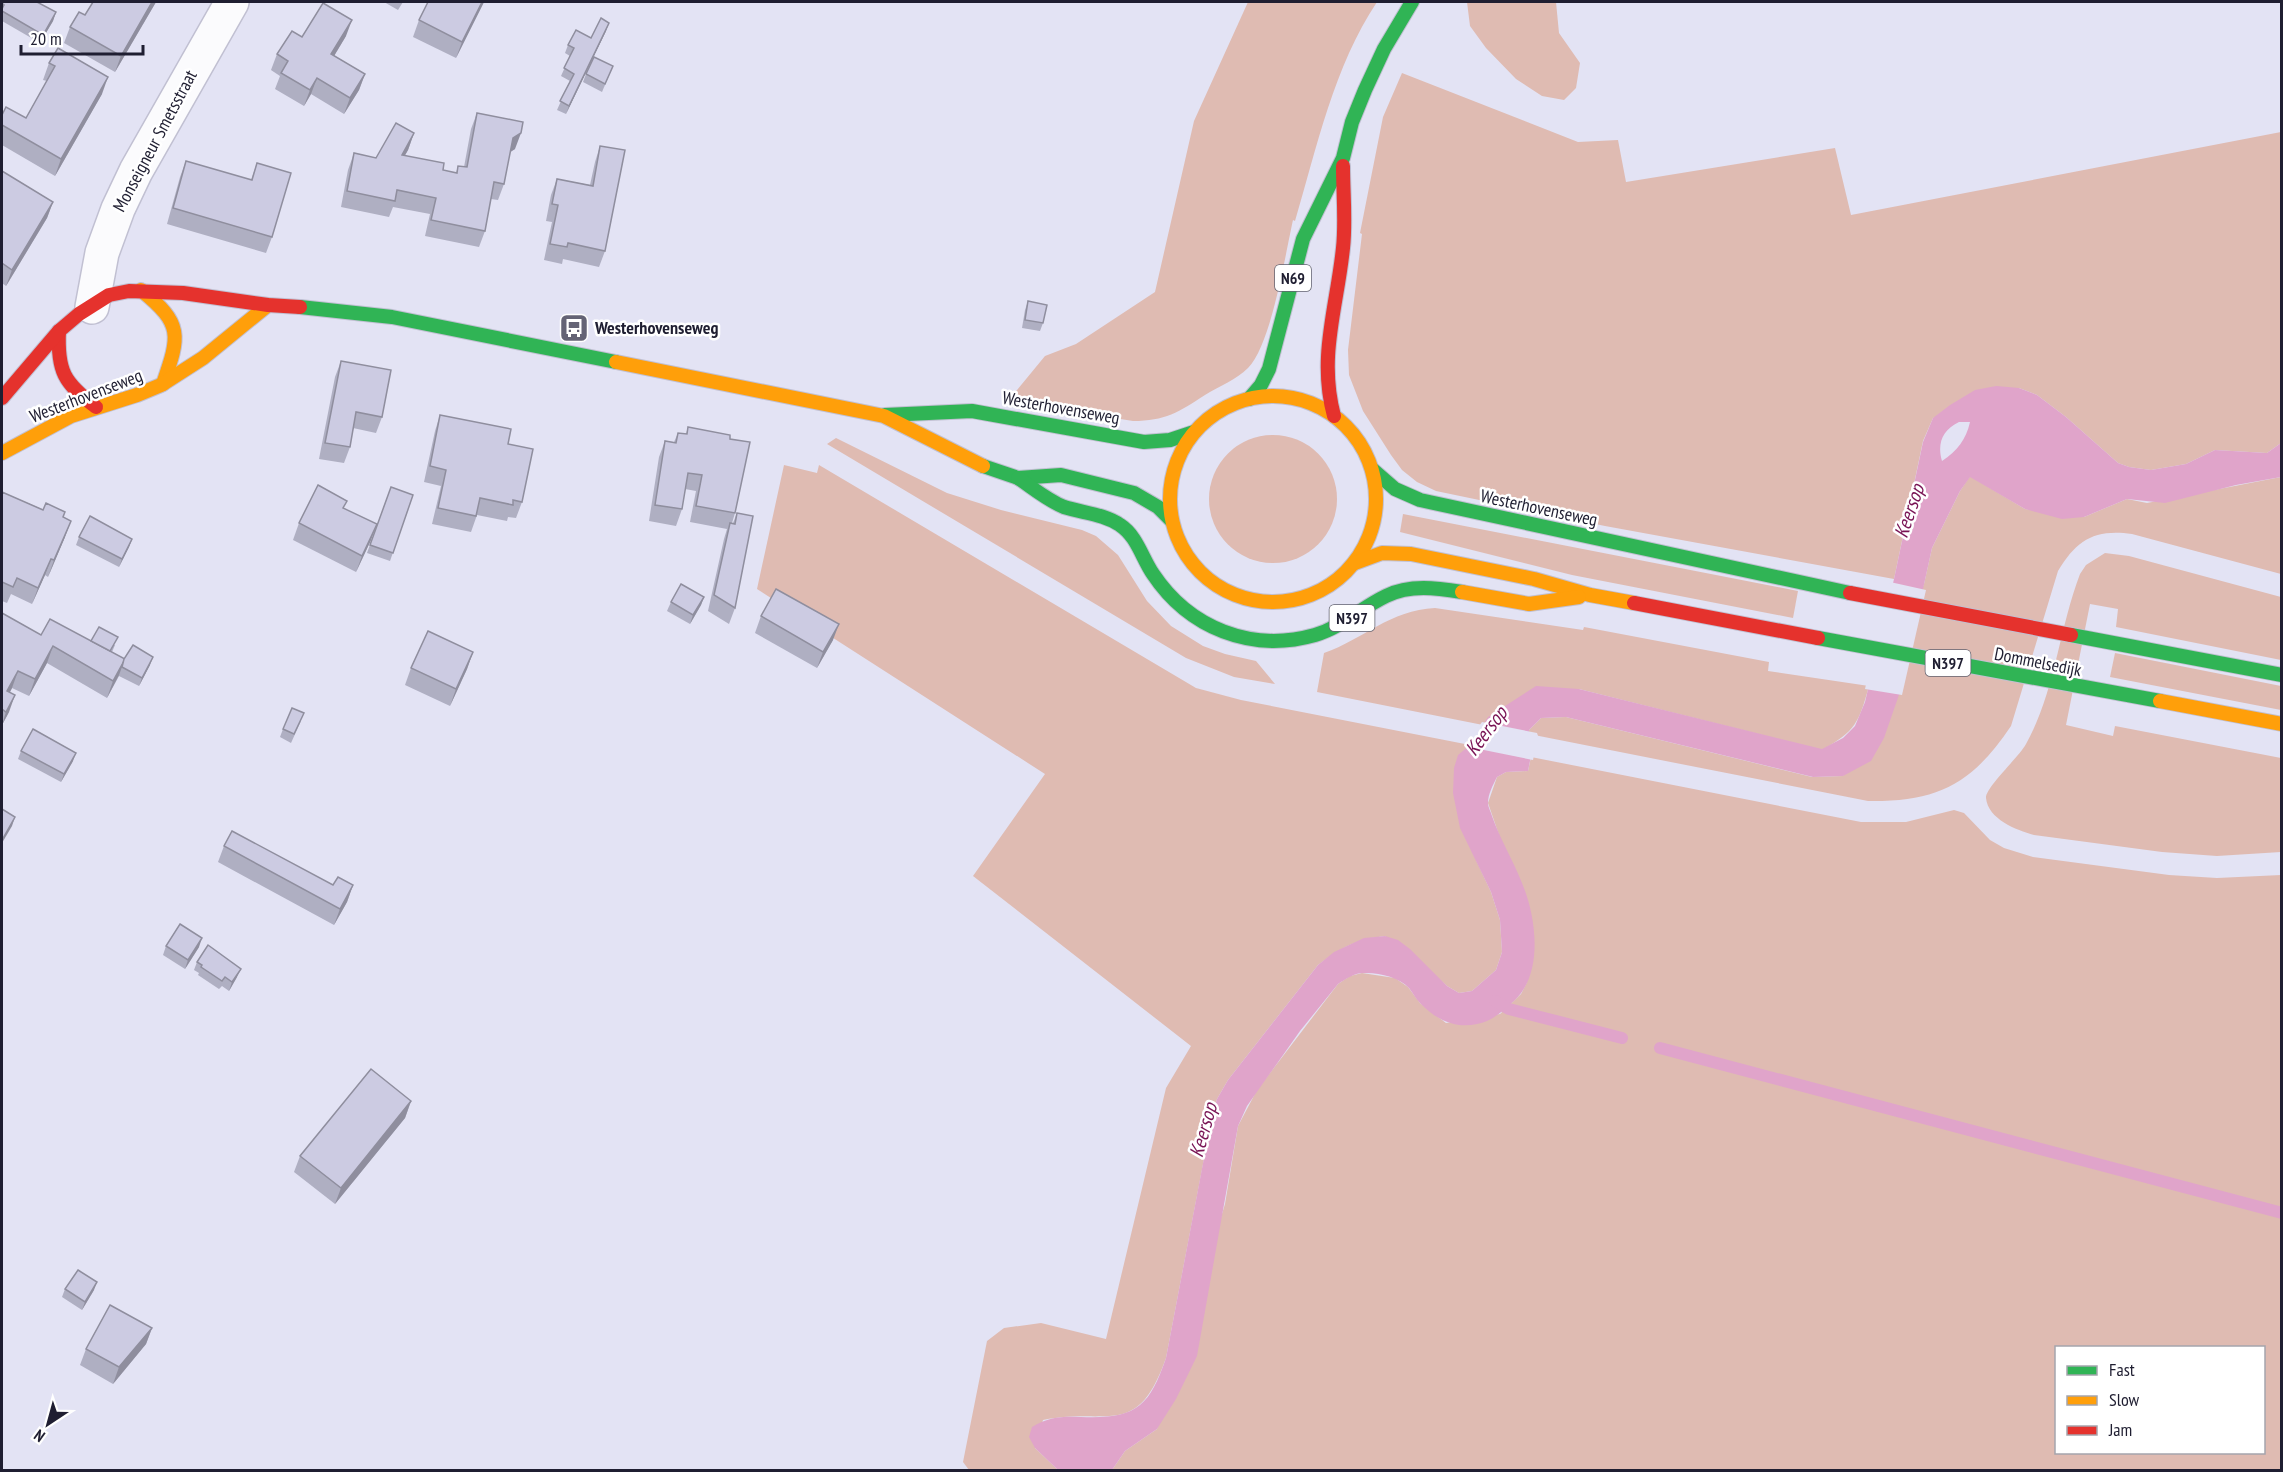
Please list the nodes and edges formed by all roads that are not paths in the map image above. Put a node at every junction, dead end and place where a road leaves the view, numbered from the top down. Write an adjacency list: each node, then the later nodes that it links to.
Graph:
1 (232, 2): 4 (street, Monseigneur Smetsstraat)
2 (1412, 2): 3 (main road, N69)
3 (1343, 158): 11 (main road, N69); 14 (main road, N69)
4 (102, 253): 5 (street); 7 (street, Monseigneur Smetsstraat)
5 (141, 291): 6 (main road, Westerhovenseweg); 7 (main road, Westerhovenseweg); 9 (main road)
6 (268, 305): 9 (main road, Westerhovenseweg); 13 (main road, Westerhovenseweg)
7 (93, 307): 8 (main road, Westerhovenseweg)
8 (59, 331): 10 (main road, Westerhovenseweg); 12 (main road)
9 (162, 384): 12 (main road, Westerhovenseweg)
10 (2, 398)
11 (1249, 399): 14 (main road, N397); 15 (main road, N397)
12 (96, 407): 16 (main road, Westerhovenseweg)
13 (884, 416): 15 (main road, Westerhovenseweg); 18 (main road, Westerhovenseweg)
14 (1334, 416): 17 (main road, N397)
15 (1194, 432): 19 (main road, N397)
16 (2, 453)
17 (1372, 469): 20 (main road, Westerhovenseweg / N397); 21 (main road, N397)
18 (1018, 478): 19 (main road, Westerhovenseweg); 22 (main road, N397)
19 (1171, 520): 21 (main road, N397)
20 (1671, 555): 23 (main road, Dommelsedijk / N397)
21 (1355, 563): 22 (main road, N397)
22 (1590, 595): 24 (main road, Dommelsedijk / N397)
23 (2282, 675)
24 (2282, 724)

